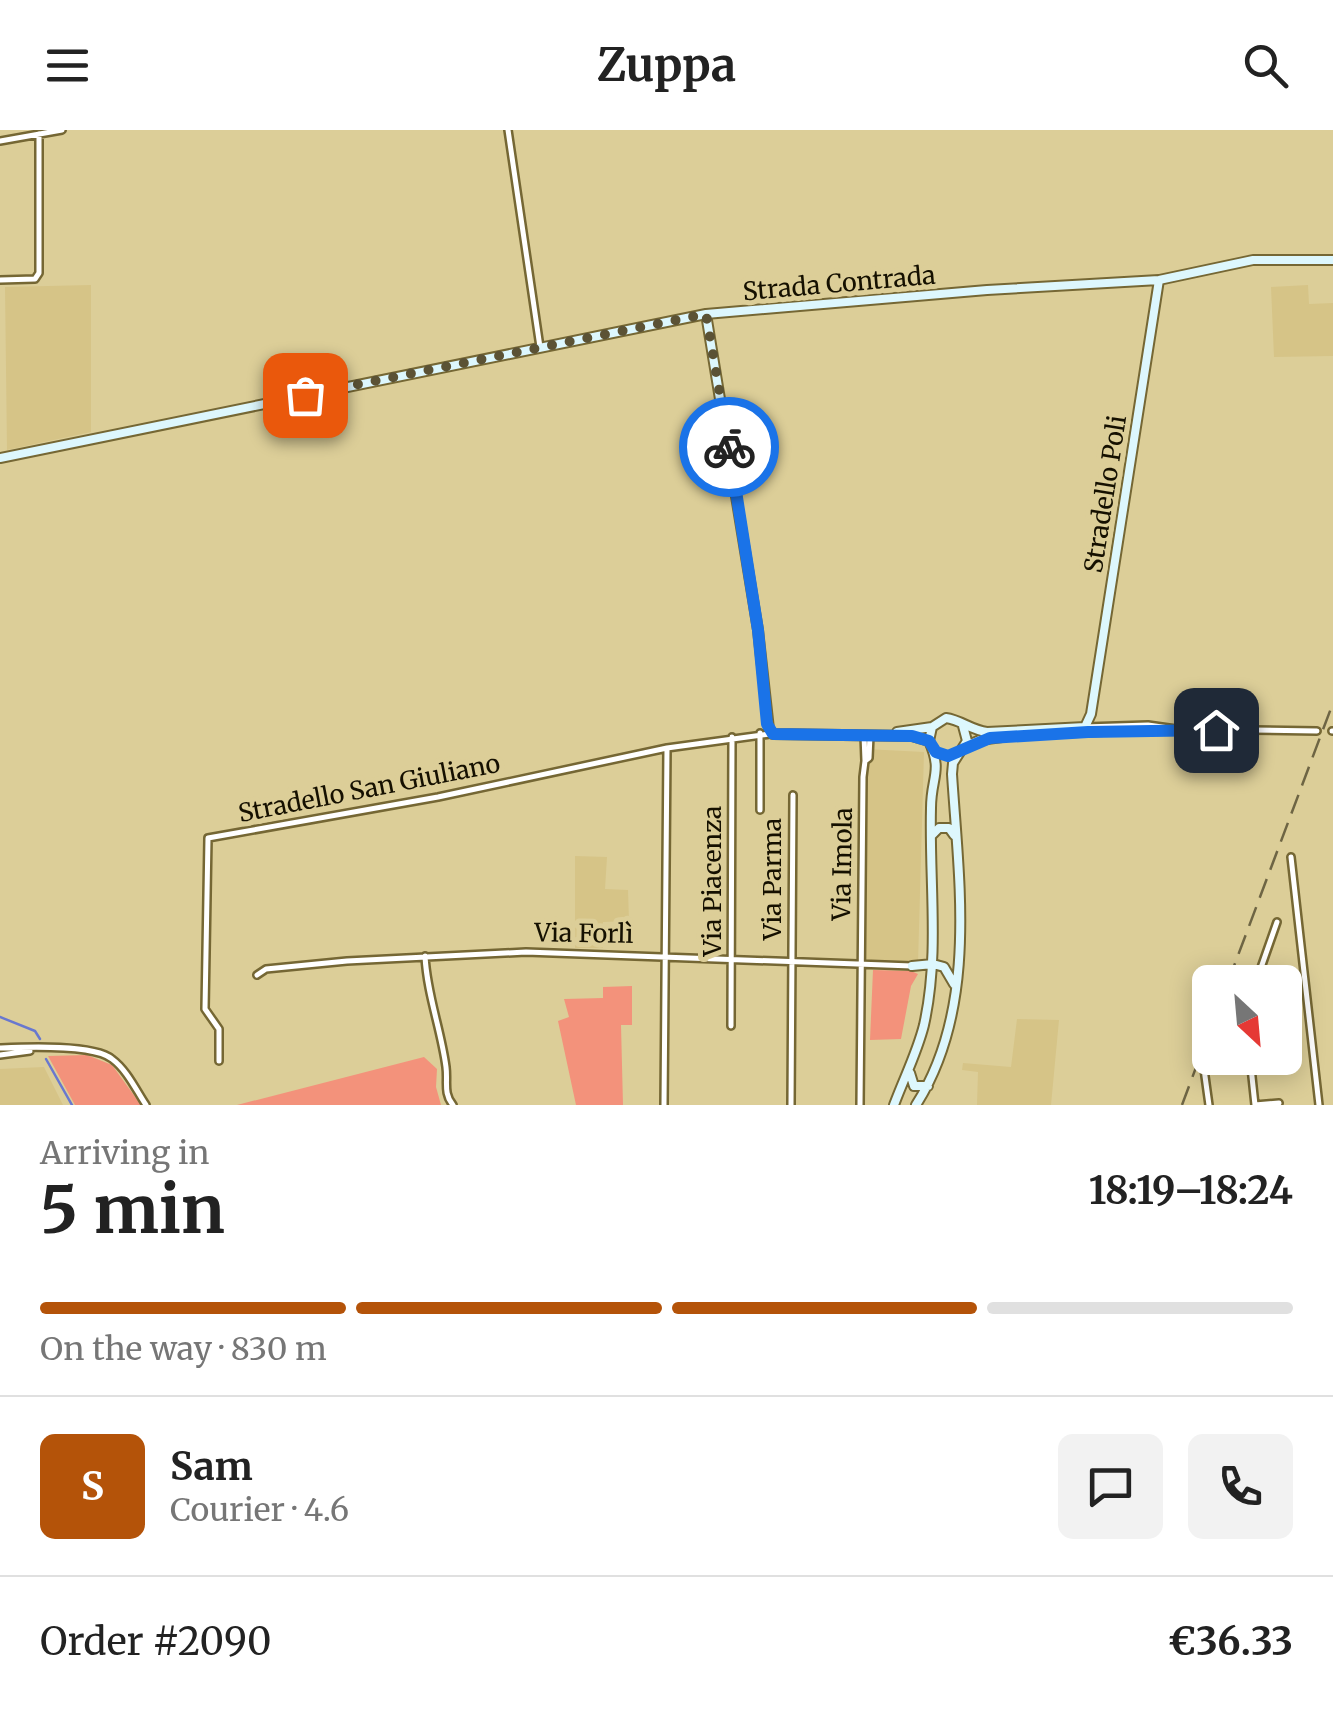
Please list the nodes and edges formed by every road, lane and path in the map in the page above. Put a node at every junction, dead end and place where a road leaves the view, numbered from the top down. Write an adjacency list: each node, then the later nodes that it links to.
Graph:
1 (62, 130): 3 (street)
2 (508, 130): 9 (street)
3 (39, 134): 4 (street); 6 (street)
4 (0, 141)
5 (1333, 260): 7 (street, Strada Contrada)
6 (0, 280)
7 (1158, 280): 8 (street, Strada Contrada); 11 (street, Stradello Poli)
8 (706, 314): 9 (street, Strada Contrada); 21 (street)
9 (540, 347): 10 (street, Strada Contrada)
10 (0, 458)
11 (1091, 714): 14 (street, Stradello Poli); 15 (street)
12 (1116, 725): 15 (street); 17 (street); 18 (street)
13 (963, 726): 14 (street); 16 (street); 27 (street)
14 (1084, 726): 15 (street); 22 (street)
15 (1103, 726)
16 (932, 727): 23 (street, Stradello San Giuliano); 25 (street)
17 (1176, 730): 18 (street); 19 (street)
18 (1138, 731): 22 (street)
19 (1318, 731)
20 (760, 733): 21 (street, Stradello San Giuliano); 24 (street, Stradello San Giuliano); 30 (street)
21 (773, 734): 23 (street, Stradello San Giuliano)
22 (1055, 734): 27 (street)
23 (871, 735): 25 (street, Stradello San Giuliano); 43 (street, Via Imola)
24 (732, 737): 26 (street, Stradello San Giuliano); 38 (street, Via Piacenza)
25 (929, 741): 28 (street)
26 (667, 748): 36 (street); 50 (street, Stradello San Giuliano)
27 (963, 749): 28 (street); 32 (street)
28 (936, 752): 31 (street)
29 (792, 795): 39 (street, Via Parma)
30 (760, 810)
31 (932, 835): 32 (street); 34 (street)
32 (958, 854): 46 (street)
33 (1291, 857): 64 (street)
34 (932, 913): 40 (street); 41 (street)
35 (1276, 922): 42 (street)
36 (665, 955): 37 (street, Via Forlì); 38 (street, Via Forlì); 58 (street)
37 (426, 956): 44 (street, Via Forlì); 57 (street)
38 (732, 959): 39 (street, Via Forlì); 47 (street, Via Piacenza)
39 (792, 962): 43 (street, Via Forlì); 59 (street, Via Parma)
40 (933, 964): 41 (street); 45 (street); 46 (street)
41 (916, 965): 43 (street, Via Forlì); 45 (street)
42 (1262, 965)
43 (861, 966): 60 (street, Via Imola)
44 (257, 974)
45 (931, 982): 49 (street)
46 (954, 1008): 53 (street)
47 (731, 1026)
48 (0, 1052): 56 (street)
49 (913, 1059): 53 (street); 54 (street)
50 (220, 1061)
51 (1205, 1075): 62 (street)
52 (1252, 1075): 63 (street)
53 (928, 1086): 61 (street)
54 (894, 1102)
55 (1279, 1103): 63 (street)
56 (146, 1105)
57 (453, 1105)
58 (664, 1105)
59 (791, 1105)
60 (860, 1105)
61 (916, 1105)
62 (1209, 1105)
63 (1255, 1105)
64 (1319, 1105)

